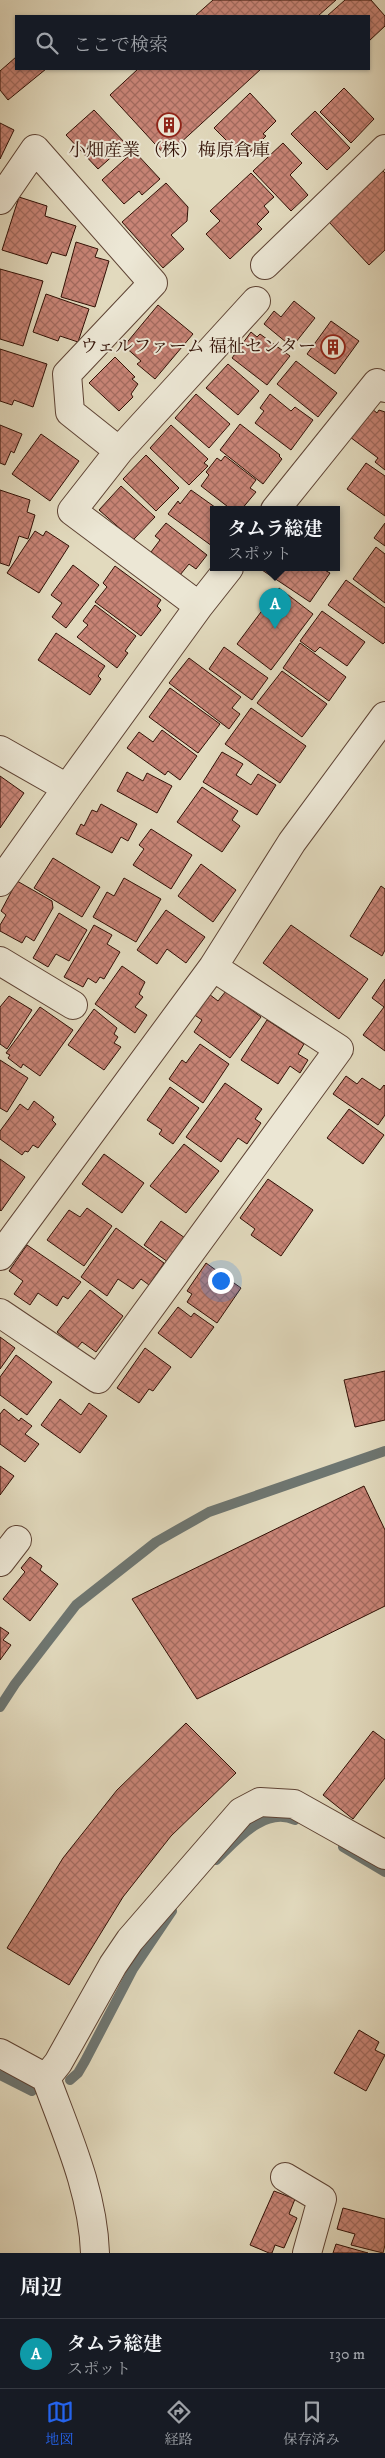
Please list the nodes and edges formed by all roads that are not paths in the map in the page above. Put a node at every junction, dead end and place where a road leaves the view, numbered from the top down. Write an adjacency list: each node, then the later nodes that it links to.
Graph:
1 (385, 149): 3 (street)
2 (0, 200): 6 (street)
3 (265, 265)
4 (256, 301): 6 (street)
5 (385, 388): 7 (street)
6 (119, 452): 9 (street)
7 (278, 506)
8 (228, 571): 9 (street)
9 (199, 606): 12 (street)
10 (385, 716): 15 (street)
11 (0, 750): 12 (street)
12 (67, 788): 13 (street)
13 (0, 882)
14 (0, 961): 16 (street)
15 (213, 967): 17 (street); 18 (street)
16 (73, 1005)
17 (0, 1256)
18 (0, 1313)
19 (16, 1540): 20 (street)
20 (0, 1562)
21 (385, 1855): 23 (street)
22 (0, 2053): 23 (street)
23 (50, 2088): 25 (street)
24 (285, 2177): 26 (street)
25 (95, 2253)
26 (307, 2253)

